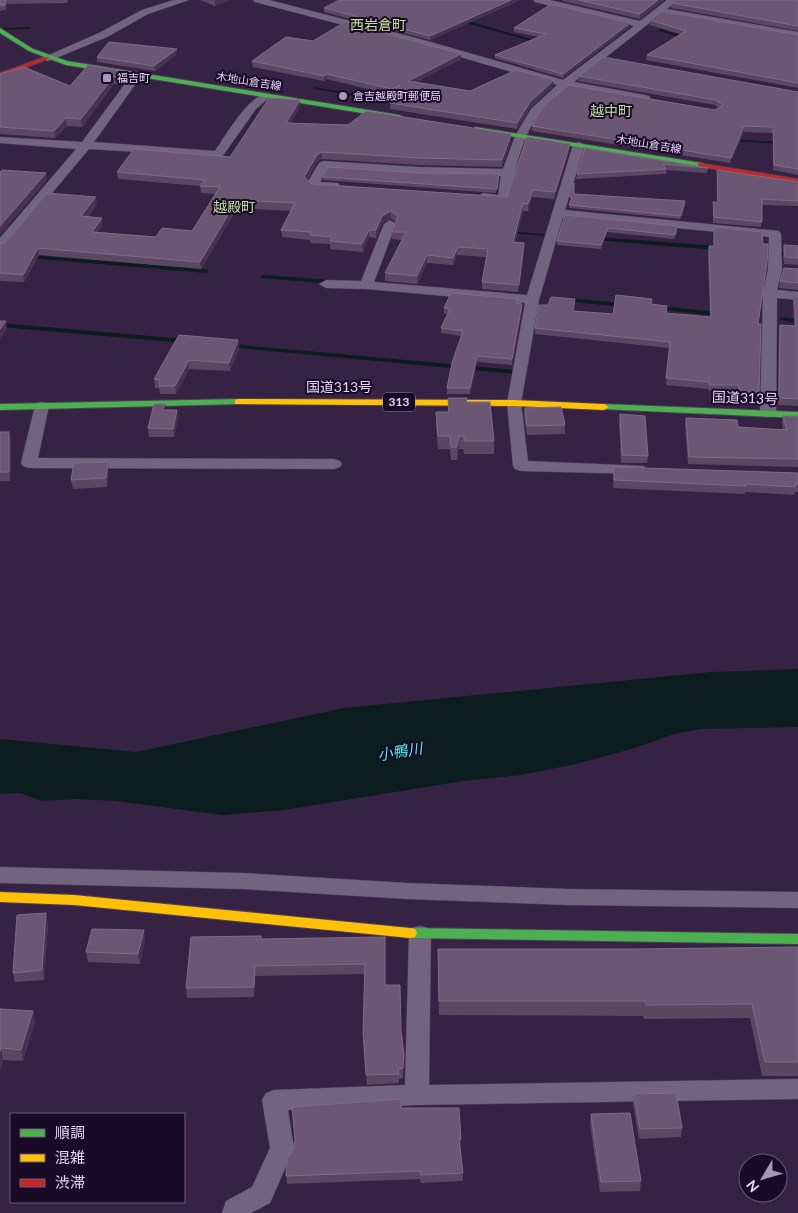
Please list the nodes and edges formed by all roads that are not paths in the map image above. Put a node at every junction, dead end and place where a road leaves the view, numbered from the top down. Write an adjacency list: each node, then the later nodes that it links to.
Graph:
1 (184, 0): 10 (street)
2 (258, 0): 14 (street)
3 (538, 0): 6 (street)
4 (673, 0): 5 (street)
5 (662, 11): 6 (street); 8 (street)
6 (643, 25): 9 (street)
7 (0, 30): 10 (main road, 木地山倉吉線)
8 (798, 35)
9 (601, 57): 11 (street); 14 (street)
10 (46, 58): 12 (main road); 13 (main road, 木地山倉吉線)
11 (619, 60)
12 (0, 75)
13 (137, 75): 15 (main road, 木地山倉吉線); 22 (street)
14 (565, 84): 16 (street); 19 (street)
15 (266, 96): 17 (main road, 木地山倉吉線); 22 (street)
16 (654, 100)
17 (413, 119)
18 (462, 127): 19 (main road, 木地山倉吉線)
19 (521, 136): 21 (main road, 木地山倉吉線); 24 (street)
20 (0, 140): 22 (street)
21 (579, 145): 25 (main road, 木地山倉吉線); 29 (street)
22 (86, 146): 31 (street)
23 (419, 171): 24 (street); 26 (street); 27 (street)
24 (508, 173): 28 (street)
25 (798, 180)
26 (412, 185)
27 (350, 188)
28 (475, 197)
29 (558, 213): 32 (street); 38 (street)
30 (390, 224): 35 (street)
31 (0, 246)
32 (776, 269): 33 (street); 36 (street)
33 (790, 270)
34 (326, 284): 35 (street)
35 (366, 285): 38 (street)
36 (770, 293): 37 (street); 42 (street)
37 (798, 296)
38 (532, 300): 39 (street)
39 (514, 403): 40 (main road, 国道313号 / 313); 42 (main road, 国道313号 / 313); 45 (street)
40 (42, 406): 41 (main road, 国道313号 / 313); 44 (street)
41 (0, 407)
42 (768, 414): 43 (main road, 国道313号 / 313)
43 (798, 415)
44 (334, 464)
45 (656, 469)
46 (0, 875): 48 (street)
47 (0, 897): 49 (main road)
48 (798, 900)
49 (420, 934): 50 (main road); 52 (street)
50 (798, 939)
51 (798, 1089): 52 (street)
52 (417, 1095): 53 (street)
53 (235, 1213)

